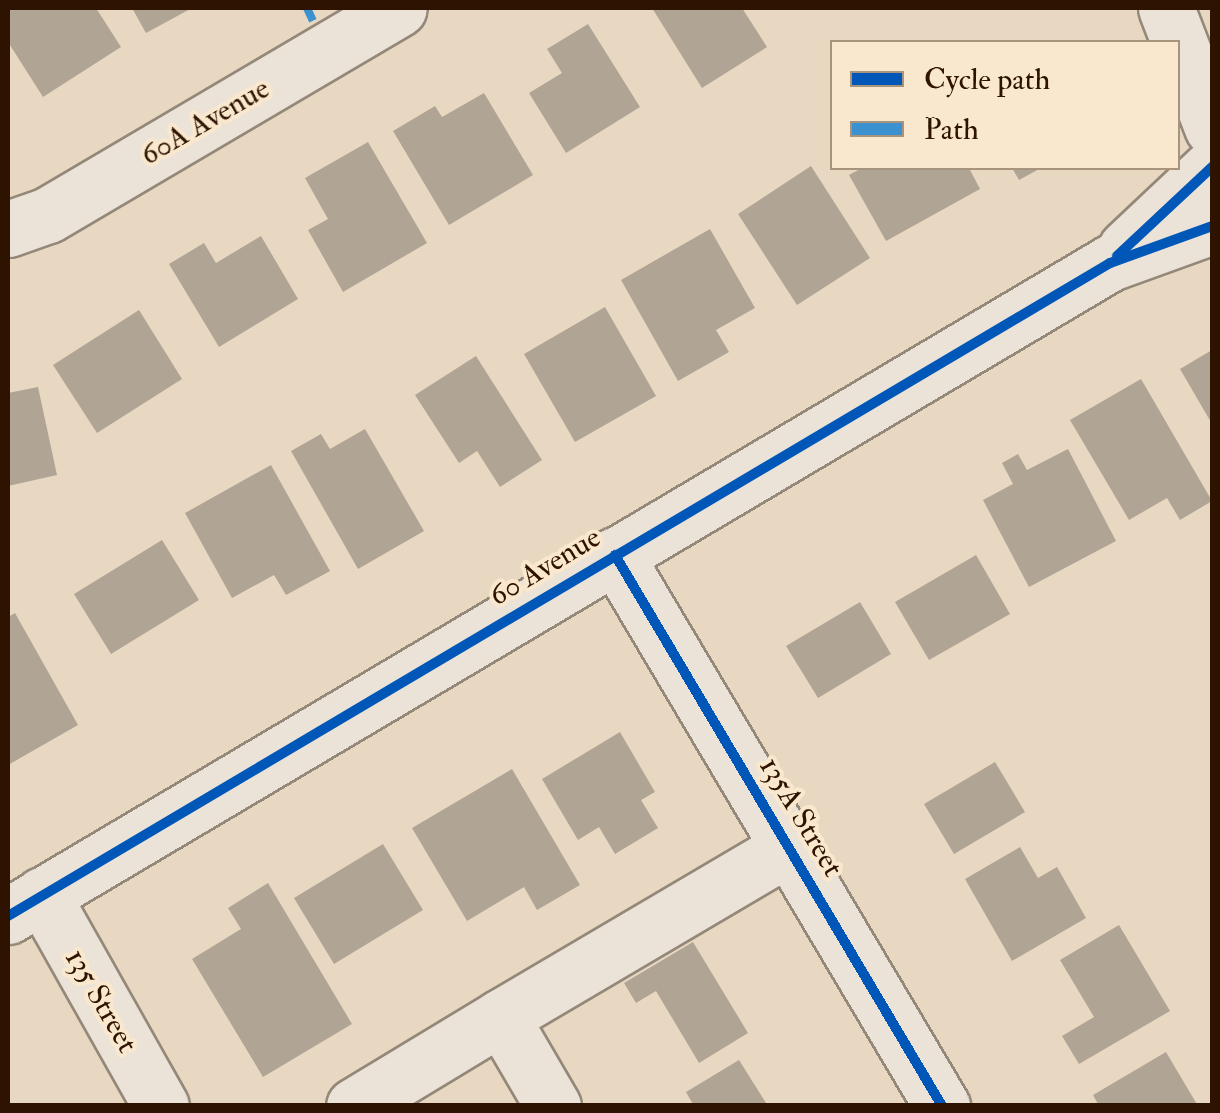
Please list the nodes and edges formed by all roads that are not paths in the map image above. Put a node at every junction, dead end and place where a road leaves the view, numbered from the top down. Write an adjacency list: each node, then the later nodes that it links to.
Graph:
1 (399, 8): 9 (street, 60A Avenue)
2 (1168, 8): 3 (street); 5 (street)
3 (1180, 40)
4 (1180, 40): 6 (street)
5 (1212, 50)
6 (1212, 127)
7 (1212, 168): 10 (street, 60 Avenue)
8 (1212, 226): 10 (street, 60 Avenue)
9 (8, 230)
10 (1110, 263): 11 (street, 60 Avenue)
11 (615, 554): 12 (street, 135A Street); 13 (street, 60 Avenue)
12 (790, 847): 14 (street); 18 (street, 135A Street)
13 (24, 906): 15 (street, 135 Street)
14 (501, 1016): 16 (street); 17 (street)
15 (161, 1106)
16 (354, 1106)
17 (553, 1106)
18 (942, 1106)

